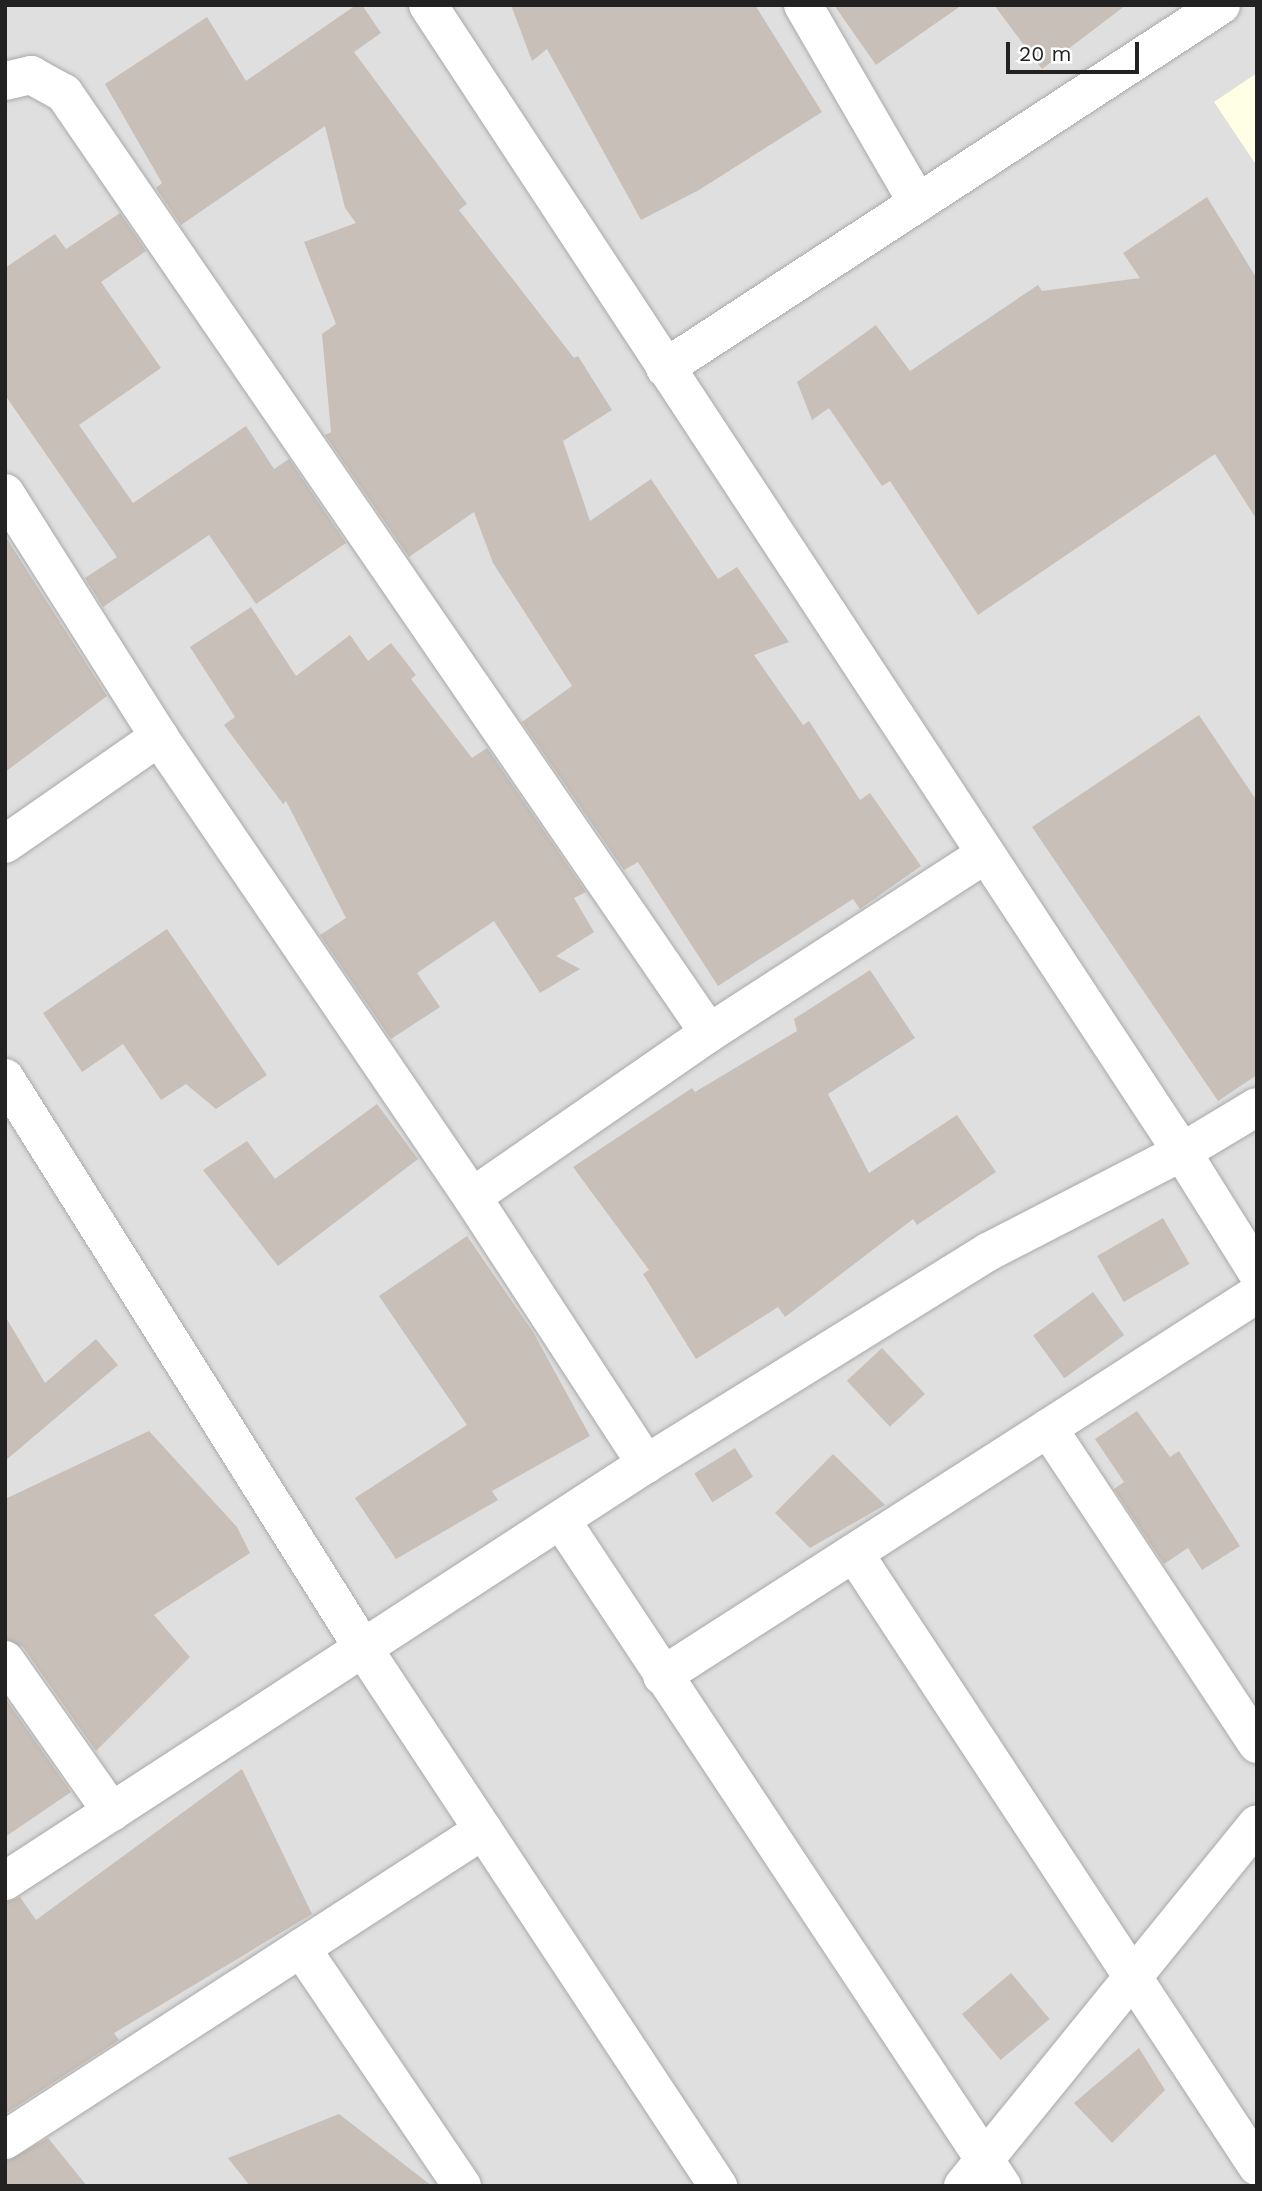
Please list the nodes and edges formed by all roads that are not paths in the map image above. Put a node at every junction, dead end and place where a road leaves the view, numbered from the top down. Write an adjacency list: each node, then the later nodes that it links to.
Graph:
1 (428, 5): 6 (street)
2 (803, 5): 5 (street)
3 (1221, 5): 5 (street)
4 (5, 80): 11 (street)
5 (918, 203): 6 (street)
6 (664, 368): 10 (street)
7 (5, 493): 8 (street)
8 (159, 737): 9 (street); 15 (street)
9 (5, 844)
10 (984, 855): 11 (street); 14 (street)
11 (709, 1033): 15 (street)
12 (5, 1078): 22 (street)
13 (1257, 1107): 14 (street)
14 (1182, 1152): 16 (street); 19 (street)
15 (472, 1197): 19 (street)
16 (1257, 1272)
17 (1257, 1294): 18 (street)
18 (1048, 1428): 21 (street); 25 (street)
19 (646, 1464): 20 (street)
20 (561, 1520): 22 (street); 24 (street)
21 (854, 1553): 24 (street); 31 (street)
22 (363, 1648): 26 (street); 28 (street)
23 (5, 1660): 26 (street)
24 (662, 1676): 34 (street)
25 (1257, 1744)
26 (112, 1812): 29 (street)
27 (1257, 1824): 31 (street)
28 (483, 1830): 30 (street); 36 (street)
29 (5, 1881)
30 (301, 1948): 32 (street); 35 (street)
31 (1132, 1973): 33 (street); 34 (street)
32 (5, 2140)
33 (1257, 2166)
34 (983, 2177)
35 (462, 2186)
36 (718, 2186)

